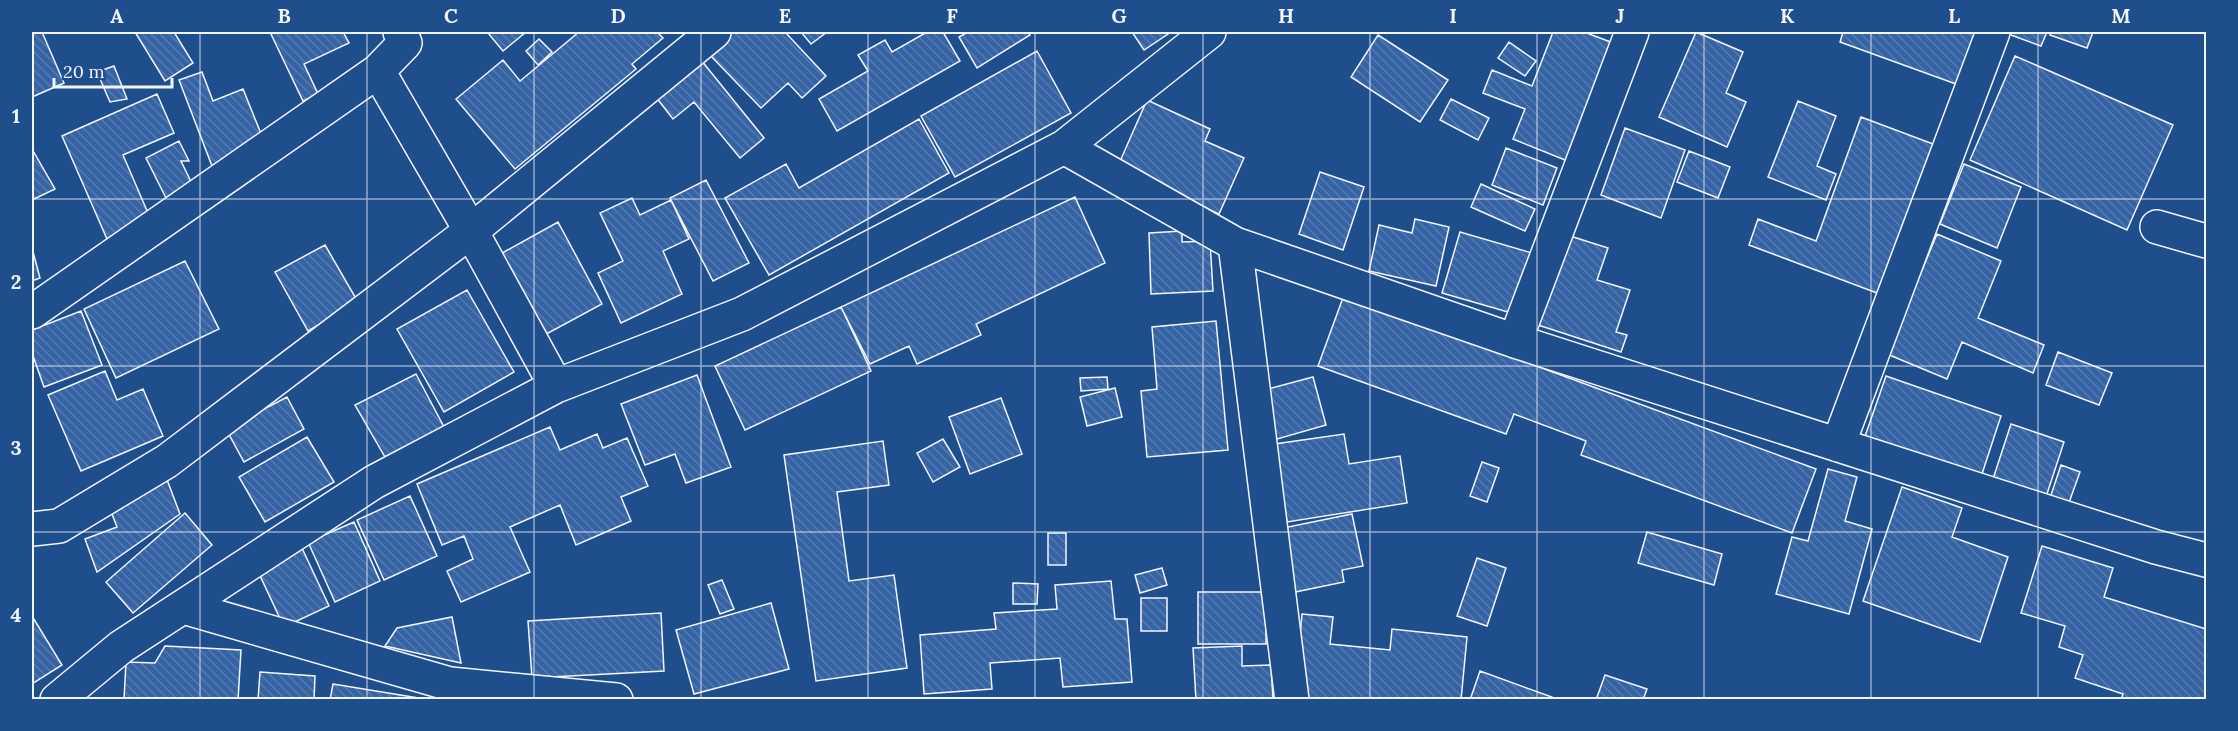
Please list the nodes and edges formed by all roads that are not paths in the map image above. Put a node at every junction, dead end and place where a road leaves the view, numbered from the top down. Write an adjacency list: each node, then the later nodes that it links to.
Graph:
1 (714, 32): 9 (street)
2 (1209, 32): 7 (street)
3 (1632, 32): 13 (street)
4 (1993, 32): 15 (street)
5 (408, 35): 6 (street)
6 (378, 71): 9 (street); 12 (street)
7 (1064, 147): 11 (street); 14 (street)
8 (2157, 227): 10 (street)
9 (471, 231): 14 (street); 16 (street)
10 (2206, 241)
11 (1235, 244): 13 (street); 21 (street)
12 (32, 312)
13 (1515, 341): 15 (street)
14 (556, 386): 18 (street)
15 (1838, 445): 17 (street)
16 (32, 529)
17 (2206, 560)
18 (183, 607): 19 (street); 20 (street)
19 (57, 699)
20 (616, 699)
21 (1292, 699)

